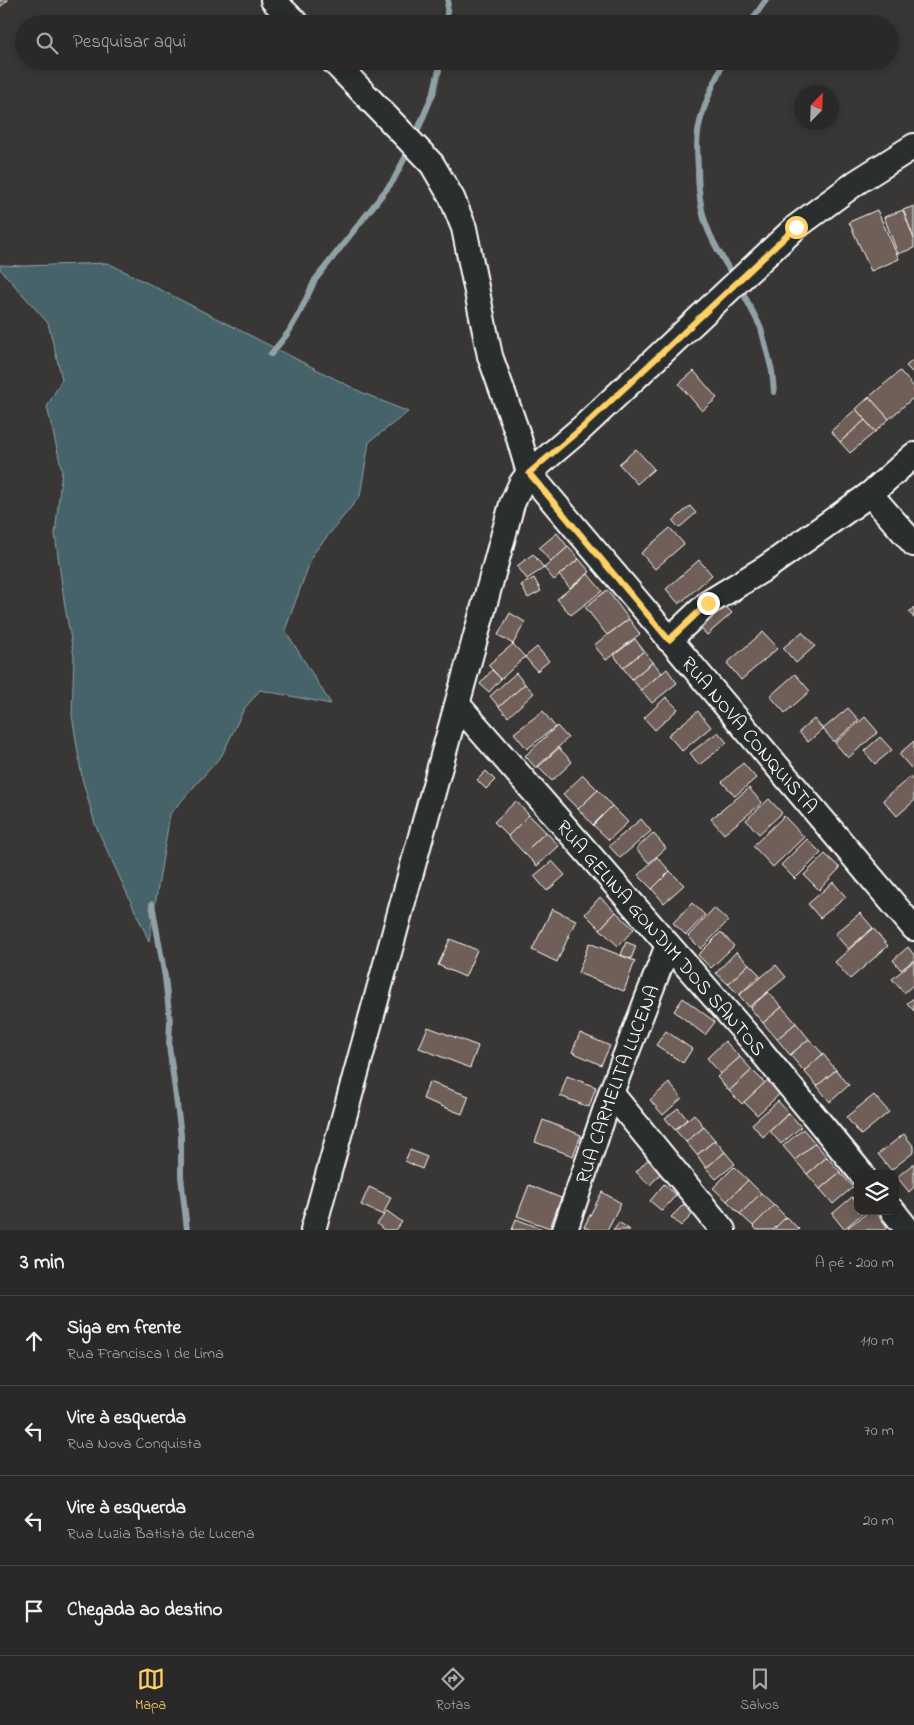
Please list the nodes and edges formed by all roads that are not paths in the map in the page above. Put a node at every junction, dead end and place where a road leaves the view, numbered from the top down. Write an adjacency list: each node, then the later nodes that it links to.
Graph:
1 (273, 0): 2 (street)
2 (288, 15)
3 (342, 70): 6 (street)
4 (914, 146): 6 (street)
5 (914, 456): 7 (street)
6 (529, 473): 9 (street, RUA NOVA CONQUISTA); 10 (street)
7 (870, 494): 8 (street); 9 (street)
8 (914, 544)
9 (669, 640): 11 (street, RUA NOVA CONQUISTA)
10 (458, 705): 12 (street, RUA GELINA GONDIM DOS SANTOS); 17 (street)
11 (914, 928)
12 (668, 945): 13 (street, RUA CARMELITA LUCENA); 14 (street, RUA GELINA GONDIM DOS SANTOS)
13 (611, 1093): 16 (street, RUA CARMELITA LUCENA); 18 (street)
14 (859, 1170)
15 (896, 1215): 19 (street)
16 (568, 1228)
17 (313, 1230)
18 (723, 1230)
19 (908, 1230)

